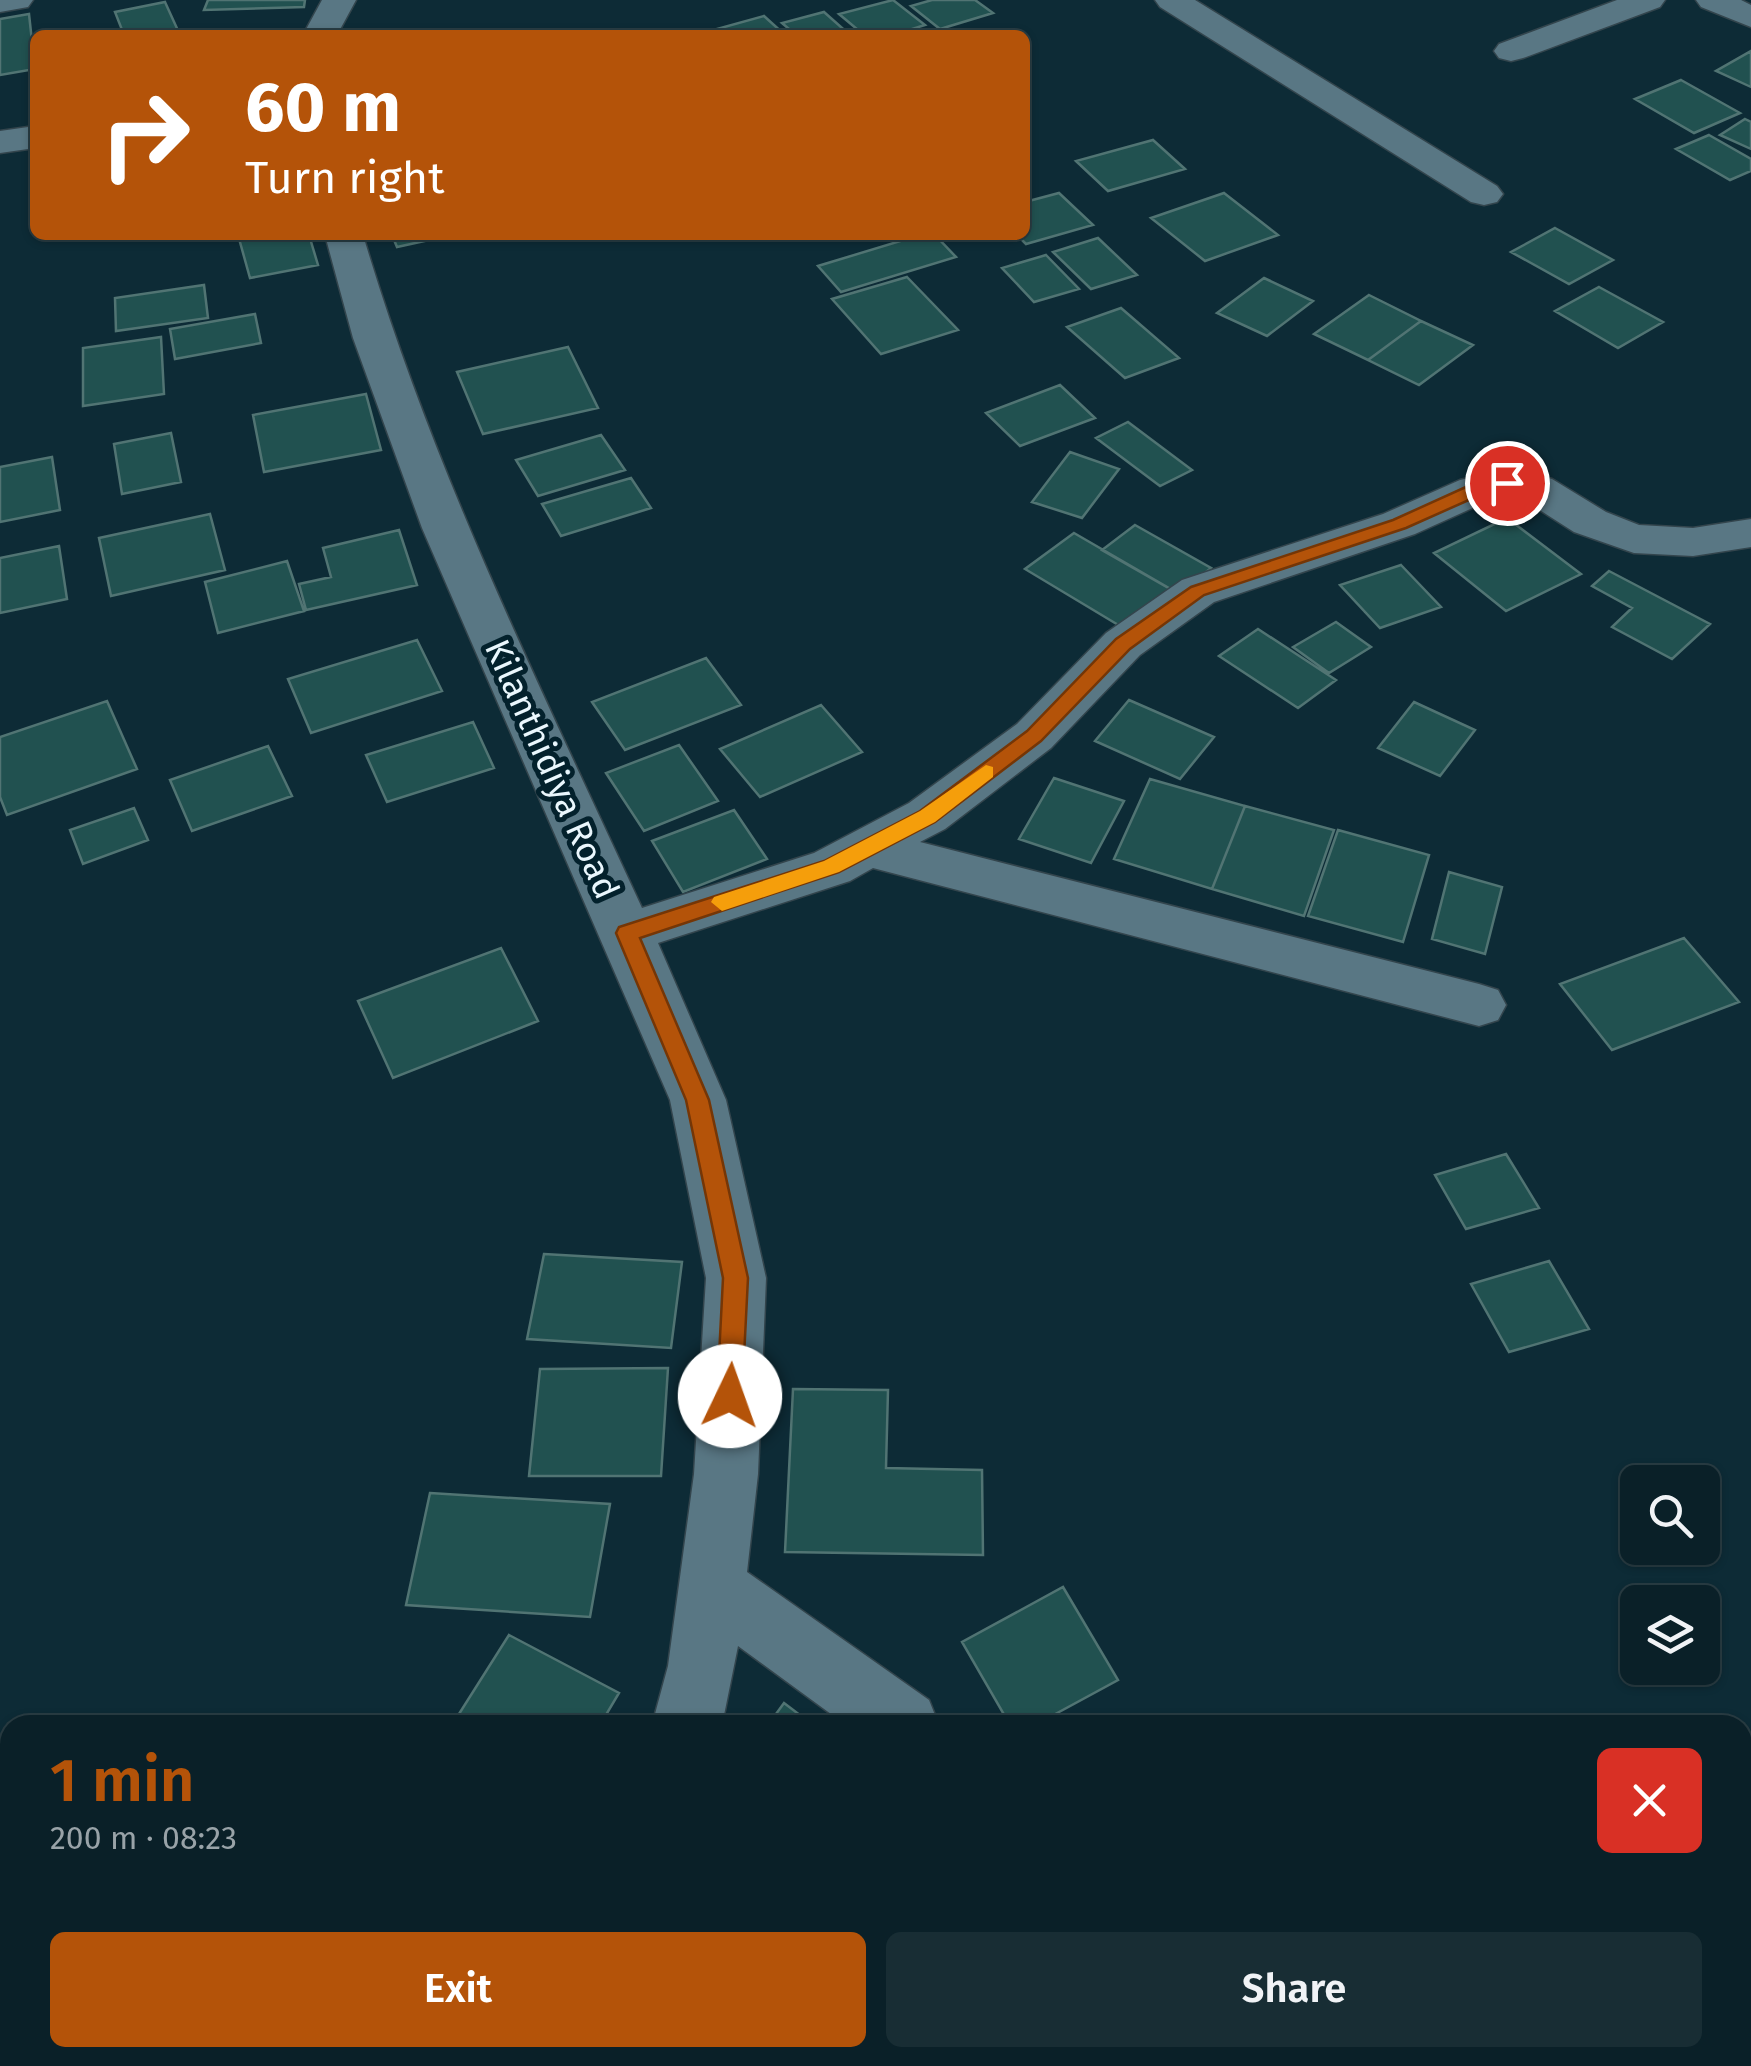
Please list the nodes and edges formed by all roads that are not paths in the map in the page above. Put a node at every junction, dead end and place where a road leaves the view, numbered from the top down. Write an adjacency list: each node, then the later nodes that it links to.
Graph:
1 (16, 0): 6 (street)
2 (339, 0): 8 (street)
3 (1172, 0): 12 (street)
4 (1648, 0): 9 (street)
5 (1714, 0): 7 (street)
6 (0, 2)
7 (1751, 17)
8 (323, 30)
9 (1511, 51)
10 (30, 137): 11 (street)
11 (0, 142)
12 (1484, 194)
13 (345, 240): 16 (street, Kilanthidiya Road)
14 (1751, 533): 15 (street)
15 (867, 848): 16 (street); 17 (street)
16 (627, 933): 18 (street, Kilanthidiya Road)
17 (1479, 1004)
18 (711, 1586): 19 (street, Kilanthidiya Road); 20 (street)
19 (690, 1715)
20 (890, 1715)

